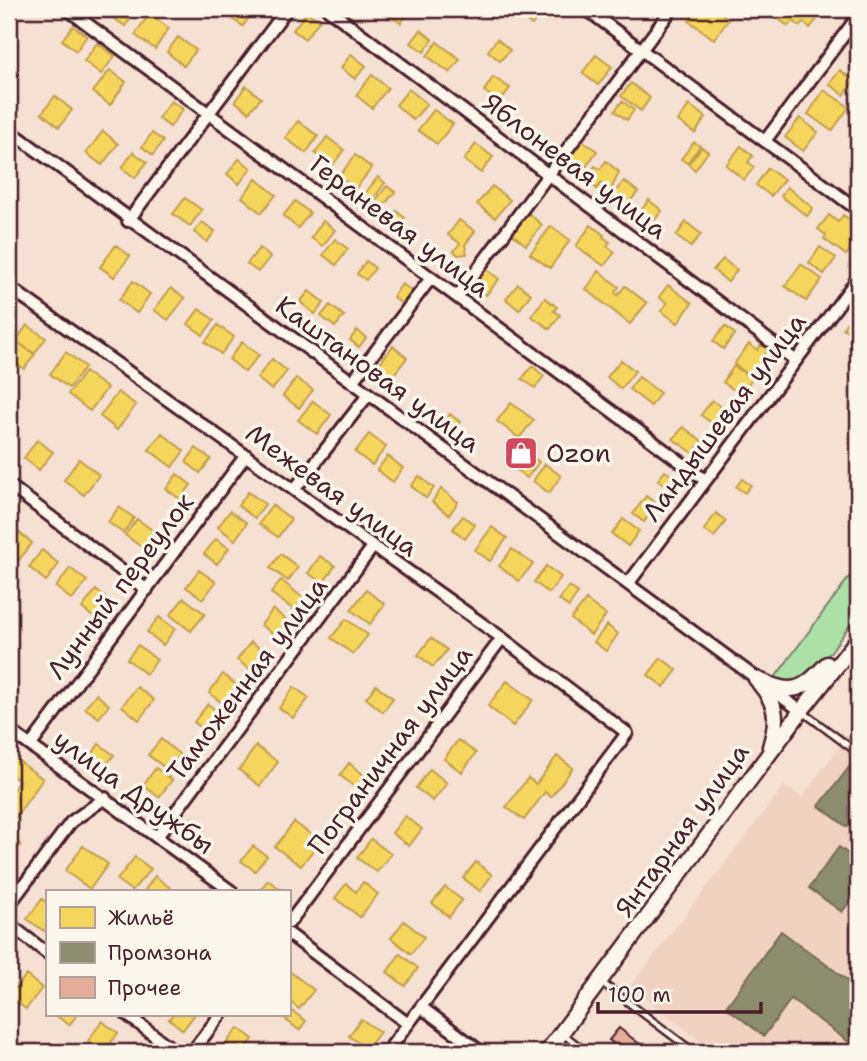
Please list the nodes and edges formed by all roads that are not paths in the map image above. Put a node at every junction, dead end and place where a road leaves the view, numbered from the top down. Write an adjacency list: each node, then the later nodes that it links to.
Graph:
1 (67, 9): 8 (street, Гераневая улица)
2 (287, 9): 8 (street)
3 (328, 9): 11 (street, Яблоневая улица)
4 (586, 9): 7 (street)
5 (671, 9): 7 (street)
6 (858, 16): 10 (street)
7 (641, 50): 10 (street); 11 (street)
8 (210, 113): 13 (street); 14 (street, Гераневая улица)
9 (9, 130): 13 (street, Каштановая улица)
10 (765, 141): 12 (street)
11 (549, 175): 17 (street); 19 (street, Яблоневая улица)
12 (858, 210)
13 (128, 220): 20 (street, Каштановая улица)
14 (431, 278): 17 (street, Гераневая улица); 20 (street)
15 (858, 278): 19 (street, Ландышевая улица)
16 (13, 290): 18 (street); 22 (street, Межевая улица)
17 (457, 297): 23 (street, Гераневая улица)
18 (9, 306)
19 (795, 360): 23 (street, Ландышевая улица)
20 (352, 382): 21 (street, Каштановая улица)
21 (368, 395): 25 (street); 27 (street, Каштановая улица)
22 (246, 455): 25 (street, Межевая улица); 28 (street, Лунный переулок)
23 (705, 480): 27 (street, Ландышевая улица)
24 (9, 485): 28 (street)
25 (294, 489): 26 (street, Межевая улица)
26 (372, 548): 30 (street, Межевая улица); 38 (street, Таможенная улица)
27 (628, 584): 31 (street, Каштановая улица)
28 (147, 590): 34 (street, Лунный переулок)
29 (858, 637): 31 (street); 32 (street, Янтарная улица)
30 (502, 638): 41 (street, Пограничная улица); 46 (street, Межевая улица)
31 (756, 679): 32 (street, Каштановая улица); 36 (street)
32 (801, 711): 35 (lane); 36 (street, Янтарная улица)
33 (9, 730): 34 (street, улица Дружбы)
34 (31, 745): 37 (street, улица Дружбы)
35 (858, 753)
36 (768, 755): 45 (street, Янтарная улица)
37 (104, 798): 38 (street, улица Дружбы); 40 (street)
38 (157, 837): 39 (street, улица Дружбы)
39 (230, 890)
40 (9, 905)
41 (290, 922)
42 (9, 924): 44 (street)
43 (290, 935): 49 (street)
44 (46, 952)
45 (601, 982): 50 (street, Янтарная улица); 57 (lane)
46 (421, 1007): 49 (street); 54 (street)
47 (129, 1016): 51 (street)
48 (219, 1016): 52 (street)
49 (408, 1024): 53 (street)
50 (562, 1033): 55 (street, Янтарная улица); 56 (lane)
51 (176, 1052)
52 (192, 1052)
53 (387, 1052)
54 (481, 1052)
55 (547, 1052)
56 (586, 1052)
57 (694, 1052)

